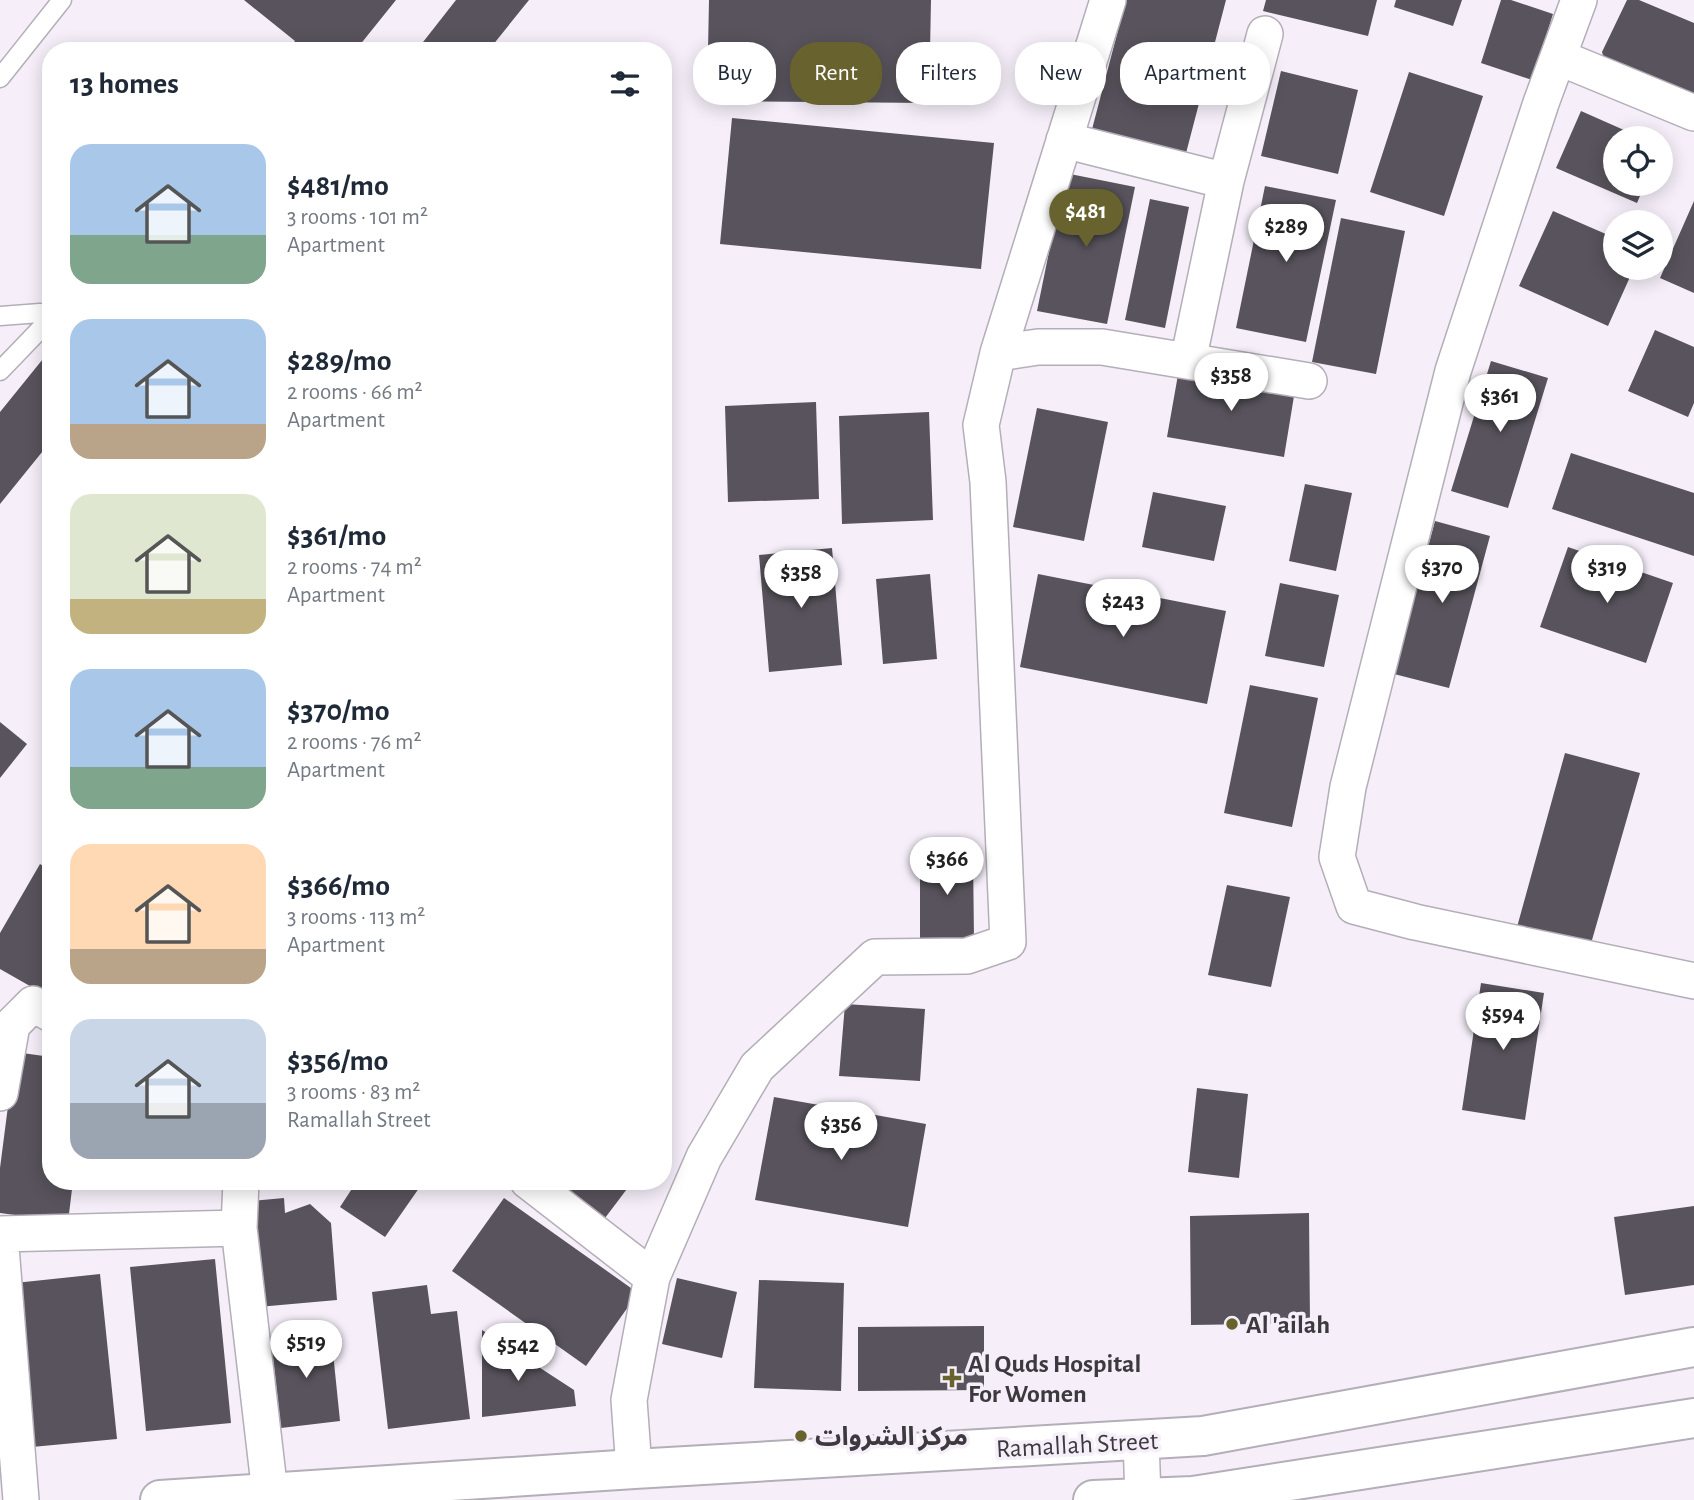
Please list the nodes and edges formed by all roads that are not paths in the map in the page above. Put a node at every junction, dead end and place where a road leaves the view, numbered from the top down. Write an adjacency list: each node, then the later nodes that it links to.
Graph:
1 (62, 0): 6 (lane)
2 (1108, 0): 8 (street)
3 (1579, 0): 5 (street)
4 (1265, 34): 9 (street)
5 (1558, 57): 7 (street); 17 (street)
6 (0, 78)
7 (1694, 113)
8 (1065, 140): 9 (street); 13 (street)
9 (1226, 181): 14 (street)
10 (42, 314): 11 (lane)
11 (0, 316)
12 (42, 327): 15 (lane)
13 (998, 353): 14 (street); 24 (street)
14 (1188, 361): 16 (street)
15 (1, 367)
16 (1309, 381)
17 (1694, 981)
18 (42, 1009): 19 (street)
19 (0, 1093)
20 (241, 1190): 22 (street)
21 (540, 1190): 24 (street)
22 (239, 1228): 23 (street); 29 (street)
23 (0, 1234): 32 (street)
24 (652, 1277): 28 (street)
25 (1694, 1347): 27 (main road, Ramallah Street)
26 (1694, 1418): 31 (main road)
27 (1141, 1440): 28 (main road, Ramallah Street); 30 (street)
28 (634, 1469): 29 (main road, Ramallah Street)
29 (270, 1493): 33 (main road, Ramallah Street)
30 (1143, 1498): 31 (main road); 34 (main road)
31 (1191, 1498)
32 (21, 1500)
33 (160, 1500)
34 (1093, 1500)

